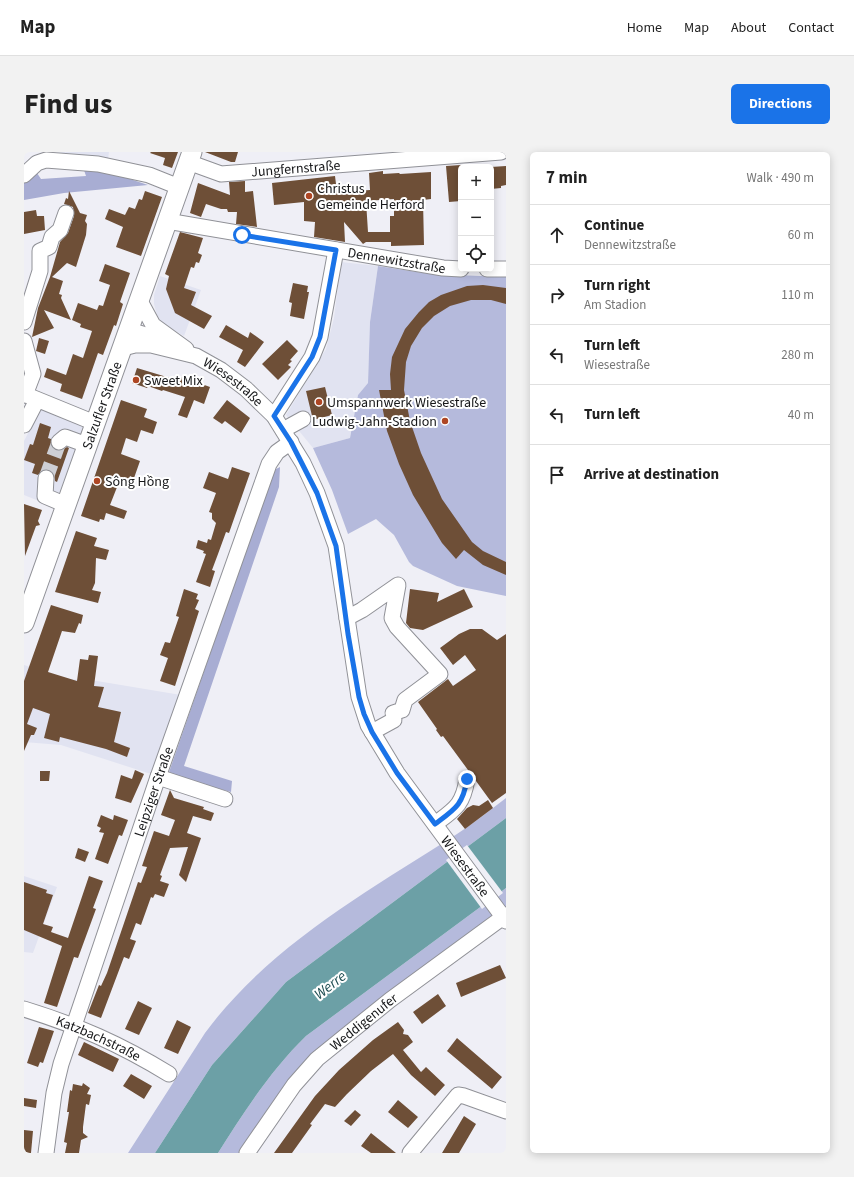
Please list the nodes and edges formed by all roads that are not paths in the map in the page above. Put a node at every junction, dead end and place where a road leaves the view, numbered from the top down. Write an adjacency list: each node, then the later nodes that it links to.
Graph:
1 (502, 152): 2 (street, Jungfernstraße)
2 (190, 157): 5 (main road, Salzufler Straße)
3 (31, 161): 4 (street); 5 (street)
4 (24, 175)
5 (179, 187): 7 (main road, Salzufler Straße)
6 (66, 213): 13 (street)
7 (167, 221): 8 (street, Dennewitzstraße); 12 (main road, Salzufler Straße)
8 (336, 250): 9 (street, Dennewitzstraße); 21 (street)
9 (458, 268)
10 (494, 269): 11 (street)
11 (506, 269)
12 (140, 301): 14 (main road, Salzufler Straße); 18 (street, Wiesestraße)
13 (24, 322)
14 (129, 330): 16 (street); 17 (main road, Salzufler Straße); 18 (street, Wiesestraße)
15 (24, 341): 20 (street)
16 (145, 344): 17 (street, Wiesestraße); 19 (street, Wiesestraße)
17 (123, 348): 23 (main road, Salzufler Straße)
18 (184, 348): 19 (street, Wiesestraße)
19 (196, 356): 21 (street, Wiesestraße)
20 (29, 396): 23 (street); 24 (street)
21 (274, 416): 25 (street, Wiesestraße)
22 (303, 419): 25 (street, Leipziger Straße)
23 (95, 423): 27 (main road, Salzufler Straße)
24 (24, 425)
25 (287, 436): 30 (street, Wiesestraße); 33 (street, Leipziger Straße)
26 (59, 442): 27 (street)
27 (87, 445): 29 (main road, Salzufler Straße)
28 (46, 478): 29 (street)
29 (66, 505): 31 (main road, Salzufler Straße)
30 (347, 618): 32 (street, Wiesestraße); 32 (street)
31 (24, 623)
32 (372, 732): 36 (street, Wiesestraße)
33 (158, 777): 35 (street); 39 (street, Leipziger Straße)
34 (467, 779): 36 (street)
35 (225, 799)
36 (435, 824): 37 (street, Wiesestraße)
37 (503, 916): 43 (street, Weddigenufer)
38 (24, 1009): 39 (street, Katzbachstraße)
39 (73, 1024): 40 (street, Katzbachstraße); 42 (street, Leipziger Straße)
40 (169, 1074)
41 (506, 1111): 44 (street)
42 (46, 1153)
43 (247, 1153)
44 (410, 1153)

